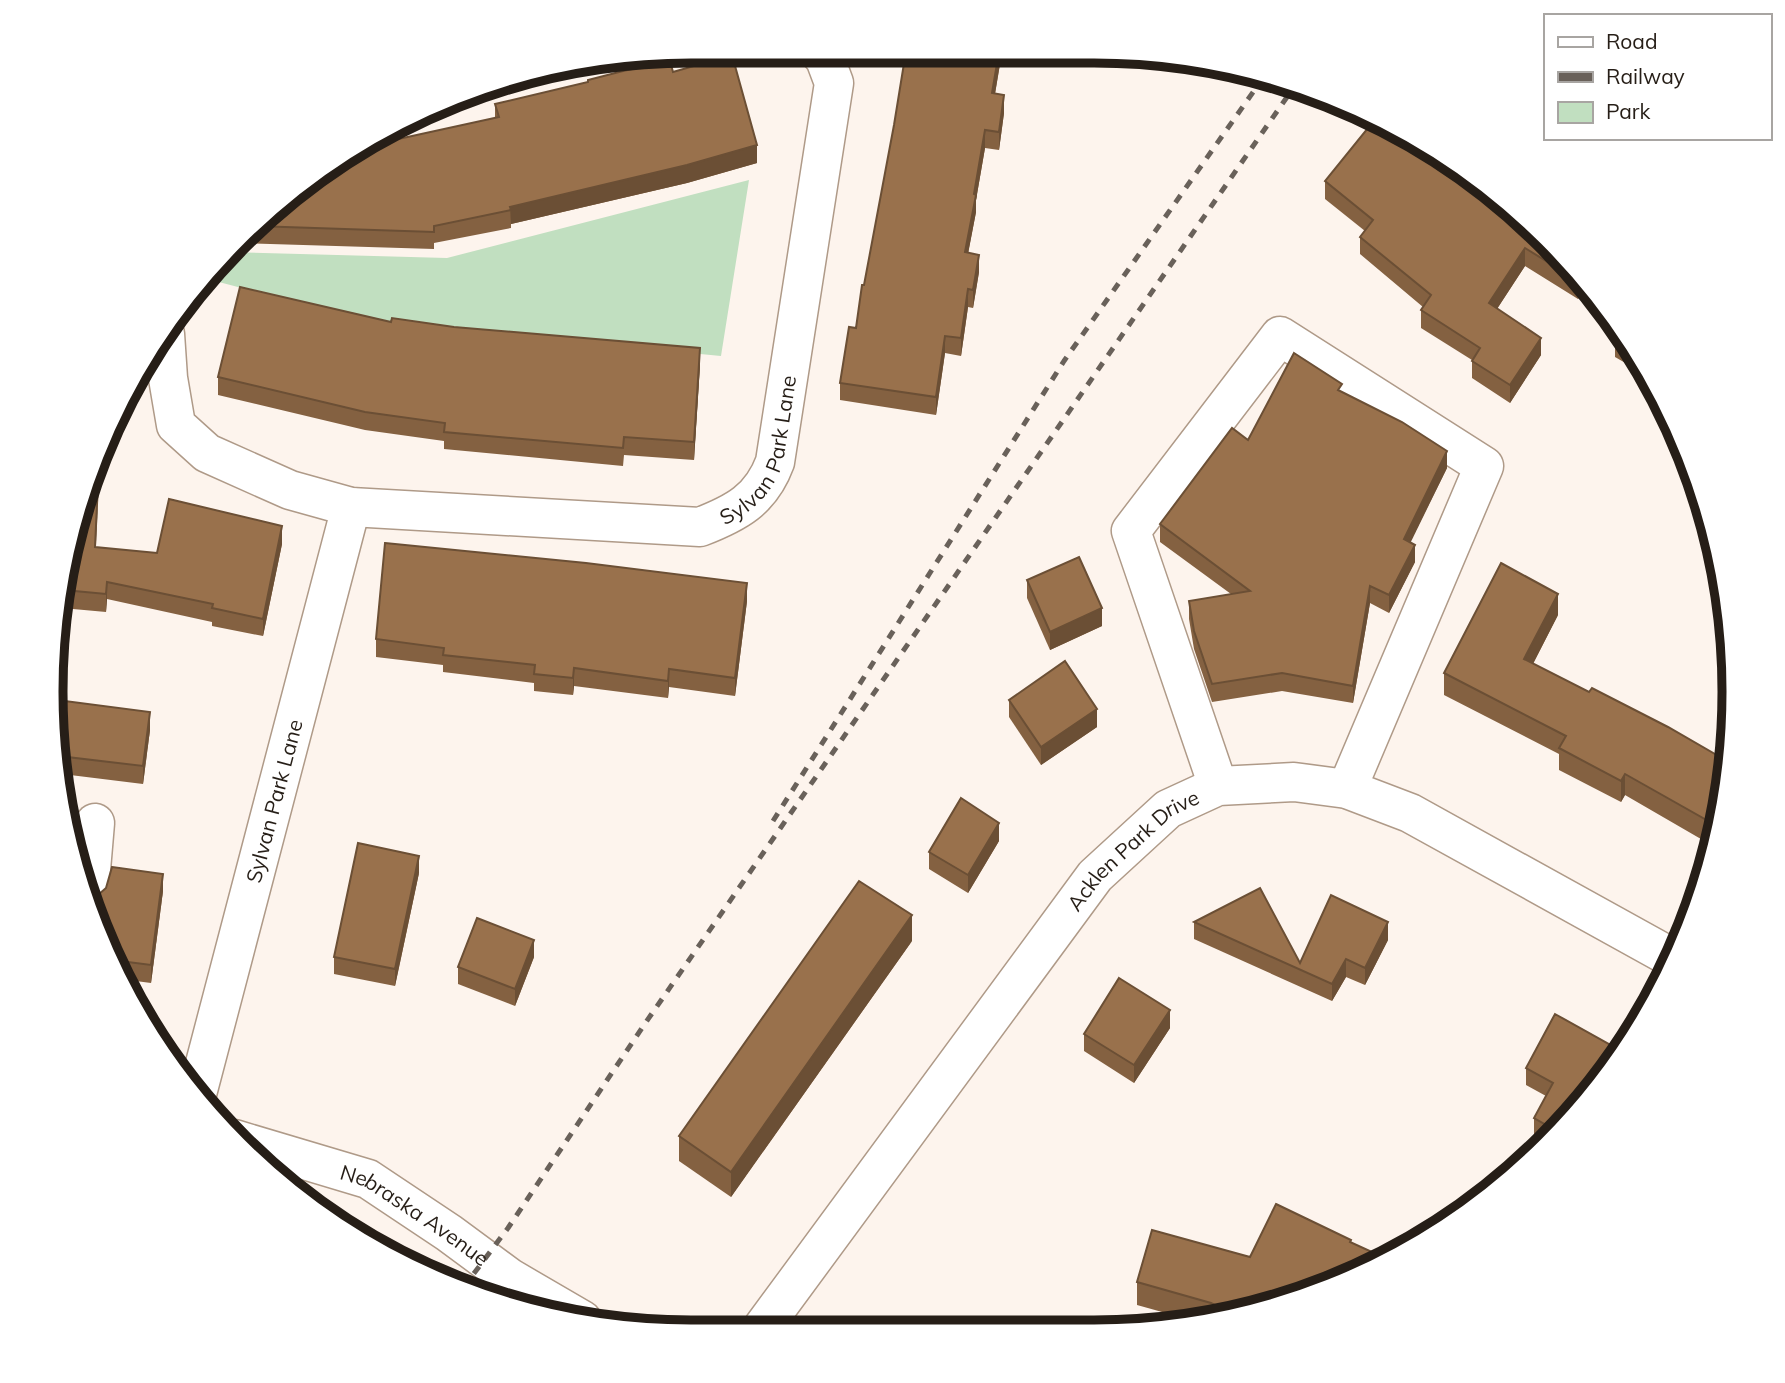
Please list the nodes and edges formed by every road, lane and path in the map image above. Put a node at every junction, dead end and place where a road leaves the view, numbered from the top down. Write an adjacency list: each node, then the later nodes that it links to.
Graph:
1 (826, 63): 3 (street, Sylvan Park Lane)
2 (167, 346): 3 (street, Sylvan Park Lane)
3 (351, 507): 9 (street, Sylvan Park Lane)
4 (1218, 786): 5 (street, Acklen Park Drive); 5 (street); 12 (street, Acklen Park Drive)
5 (1347, 789): 8 (street, Acklen Park Drive)
6 (95, 823): 7 (street)
7 (90, 876)
8 (1664, 954)
9 (200, 1083)
10 (258, 1146): 11 (street, Nebraska Avenue)
11 (557, 1305)
12 (768, 1320)

